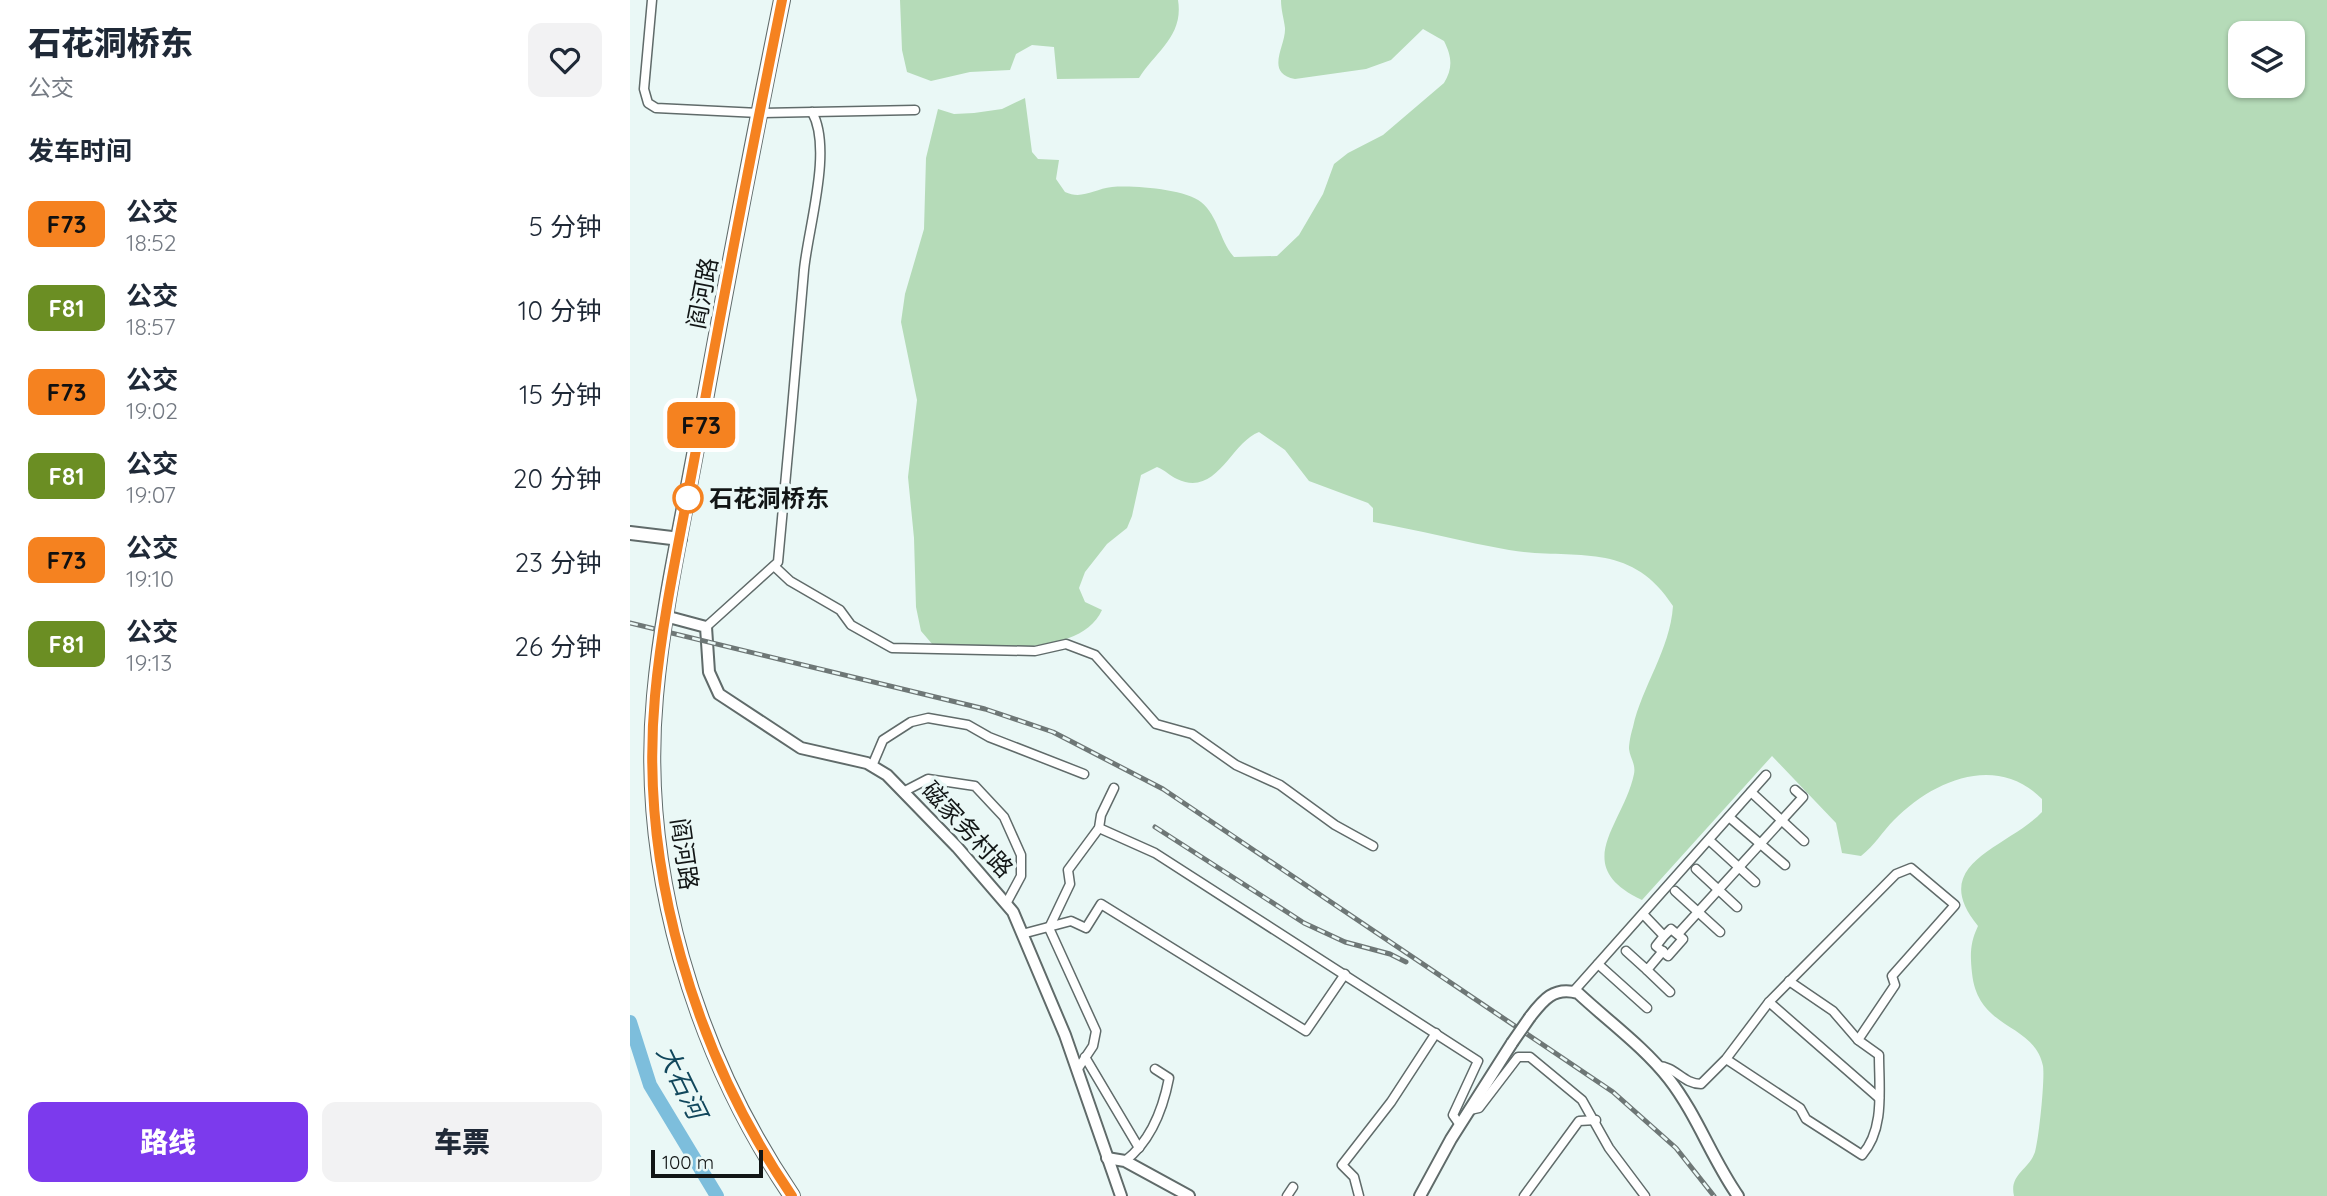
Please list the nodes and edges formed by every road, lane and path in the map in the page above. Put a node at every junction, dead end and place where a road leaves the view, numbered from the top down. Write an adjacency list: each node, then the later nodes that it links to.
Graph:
1 (652, 0): 5 (street)
2 (782, 0): 5 (highway, 阎河路)
3 (915, 110): 4 (street)
4 (812, 112): 5 (street); 8 (street)
5 (759, 113): 7 (highway, 阎河路)
6 (630, 533): 7 (main road)
7 (680, 539): 9 (highway, 阎河路)
8 (774, 566): 10 (street); 24 (street)
9 (665, 616): 10 (street); 65 (highway, 阎河路)
10 (706, 627): 11 (street, 磁家务村路)
11 (872, 765): 12 (street); 16 (street, 磁家务村路)
12 (1084, 774)
13 (1766, 775): 17 (street)
14 (1114, 788): 20 (street)
15 (1795, 790): 19 (street)
16 (904, 792): 31 (street, 磁家务村路); 31 (street)
17 (1751, 792): 18 (street); 19 (street)
18 (1729, 817): 21 (street); 23 (street)
19 (1782, 821): 22 (street); 23 (street)
20 (1099, 828): 35 (street); 44 (street)
21 (1709, 840): 26 (street); 34 (street)
22 (1804, 841)
23 (1760, 844): 25 (street); 26 (street)
24 (1373, 846)
25 (1785, 865)
26 (1739, 868): 28 (street); 29 (street)
27 (1696, 869): 29 (street)
28 (1755, 883)
29 (1718, 890): 32 (street); 33 (street)
30 (1675, 891): 33 (street)
31 (1007, 902): 37 (street, 磁家务村路)
32 (1737, 907)
33 (1698, 912): 36 (street); 38 (street)
34 (1643, 914): 39 (street); 42 (street)
35 (1049, 928): 37 (street); 44 (street); 52 (street)
36 (1720, 932)
37 (1023, 934): 56 (street, 磁家务村路)
38 (1678, 934): 39 (street); 41 (street)
39 (1664, 936): 41 (street)
40 (1626, 951): 43 (street)
41 (1662, 951): 43 (street)
42 (1598, 964): 46 (street); 49 (street)
43 (1647, 970): 47 (street)
44 (1345, 974): 50 (street)
45 (1789, 981): 48 (street); 51 (street); 51 (street)
46 (1573, 992): 54 (street); 58 (street, bridge)
47 (1670, 992)
48 (1769, 1002): 53 (street); 57 (street)
49 (1647, 1008)
50 (1436, 1034): 60 (street); 69 (street)
51 (1858, 1040): 57 (street)
52 (1086, 1057): 56 (street); 61 (street)
53 (1726, 1059): 54 (street); 57 (street)
54 (1658, 1066): 73 (street)
55 (1156, 1069): 61 (street)
56 (1077, 1070): 62 (street, 磁家务村路)
57 (1879, 1098)
58 (1469, 1110): 59 (street); 60 (street)
59 (1596, 1120): 71 (street); 72 (street)
60 (1460, 1125): 70 (street)
61 (1139, 1148): 63 (street)
62 (1107, 1158): 63 (street); 66 (street, 磁家务村路)
63 (1125, 1161): 67 (street)
64 (1293, 1187): 68 (street)
65 (792, 1196)
66 (1121, 1196)
67 (1189, 1196)
68 (1287, 1196)
69 (1359, 1196)
70 (1420, 1196)
71 (1524, 1196)
72 (1645, 1196)
73 (1738, 1196)

